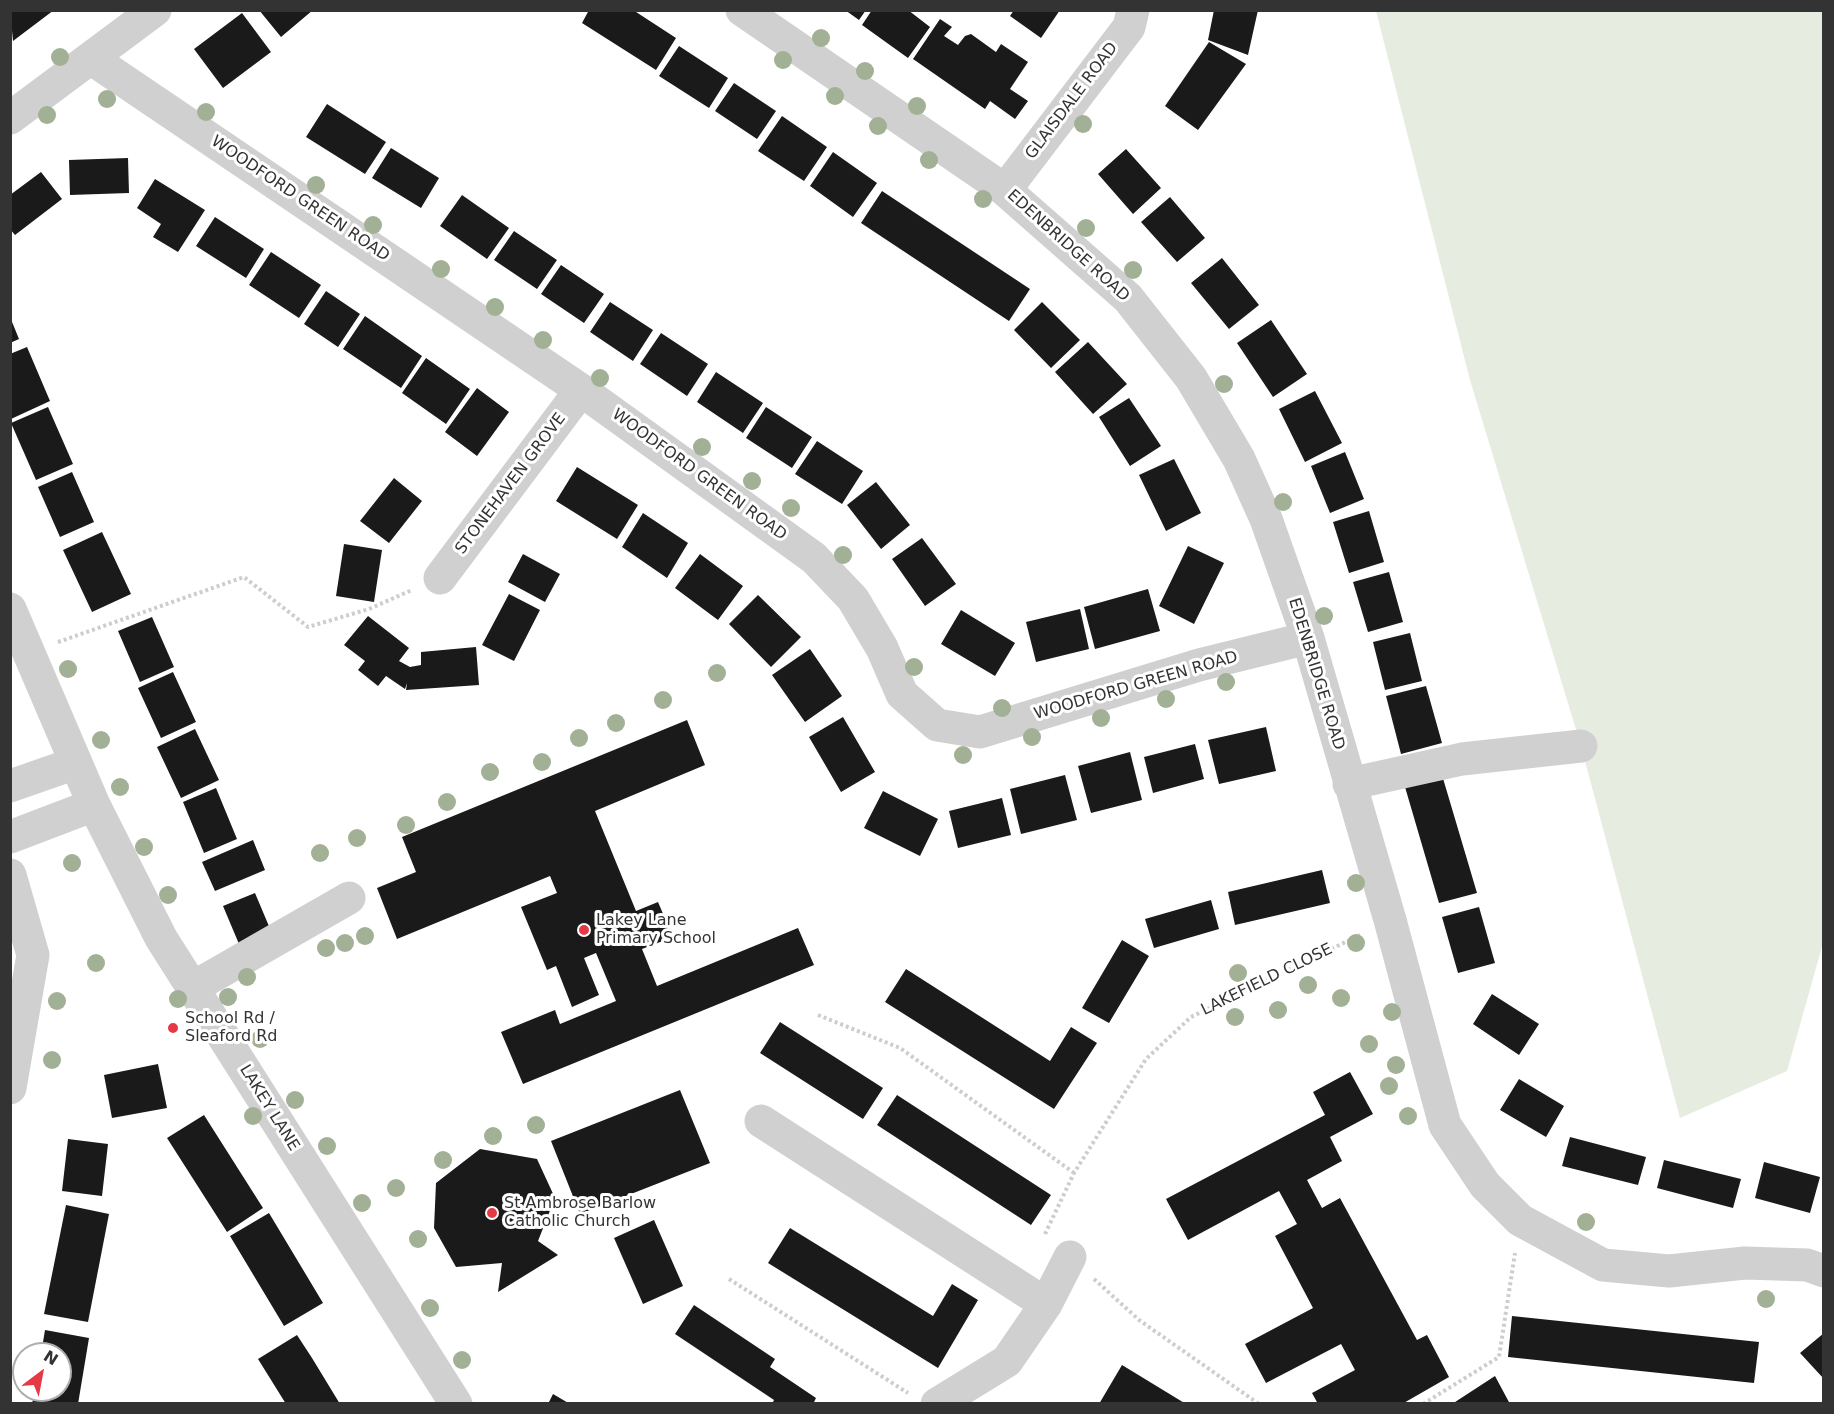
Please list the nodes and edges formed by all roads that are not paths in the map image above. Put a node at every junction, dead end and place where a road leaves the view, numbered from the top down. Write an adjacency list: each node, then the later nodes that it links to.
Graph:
1 (155, 10): 4 (street)
2 (742, 10): 6 (street, EDENBRIDGE ROAD)
3 (1133, 10): 6 (street, GLAISDALE ROAD)
4 (92, 59): 5 (street); 7 (street, WOODFORD GREEN ROAD)
5 (10, 118)
6 (1005, 190): 10 (street, EDENBRIDGE ROAD)
7 (581, 390): 8 (street, STONEHAVEN GROVE); 10 (street, WOODFORD GREEN ROAD)
8 (440, 578)
9 (10, 609): 12 (street, LAKEY LANE)
10 (1308, 638): 13 (street, EDENBRIDGE ROAD)
11 (1581, 746): 13 (street)
12 (76, 763): 14 (street); 15 (street, LAKEY LANE)
13 (1349, 784): 23 (street, EDENBRIDGE ROAD)
14 (10, 786)
15 (94, 805): 16 (street); 19 (street, LAKEY LANE)
16 (10, 837)
17 (10, 875): 20 (street)
18 (349, 898): 19 (street)
19 (192, 988): 26 (street, LAKEY LANE)
20 (10, 1088)
21 (760, 1121): 24 (street)
22 (1070, 1257): 24 (street)
23 (1824, 1271)
24 (1046, 1304): 25 (street)
25 (925, 1400)
26 (456, 1404)

